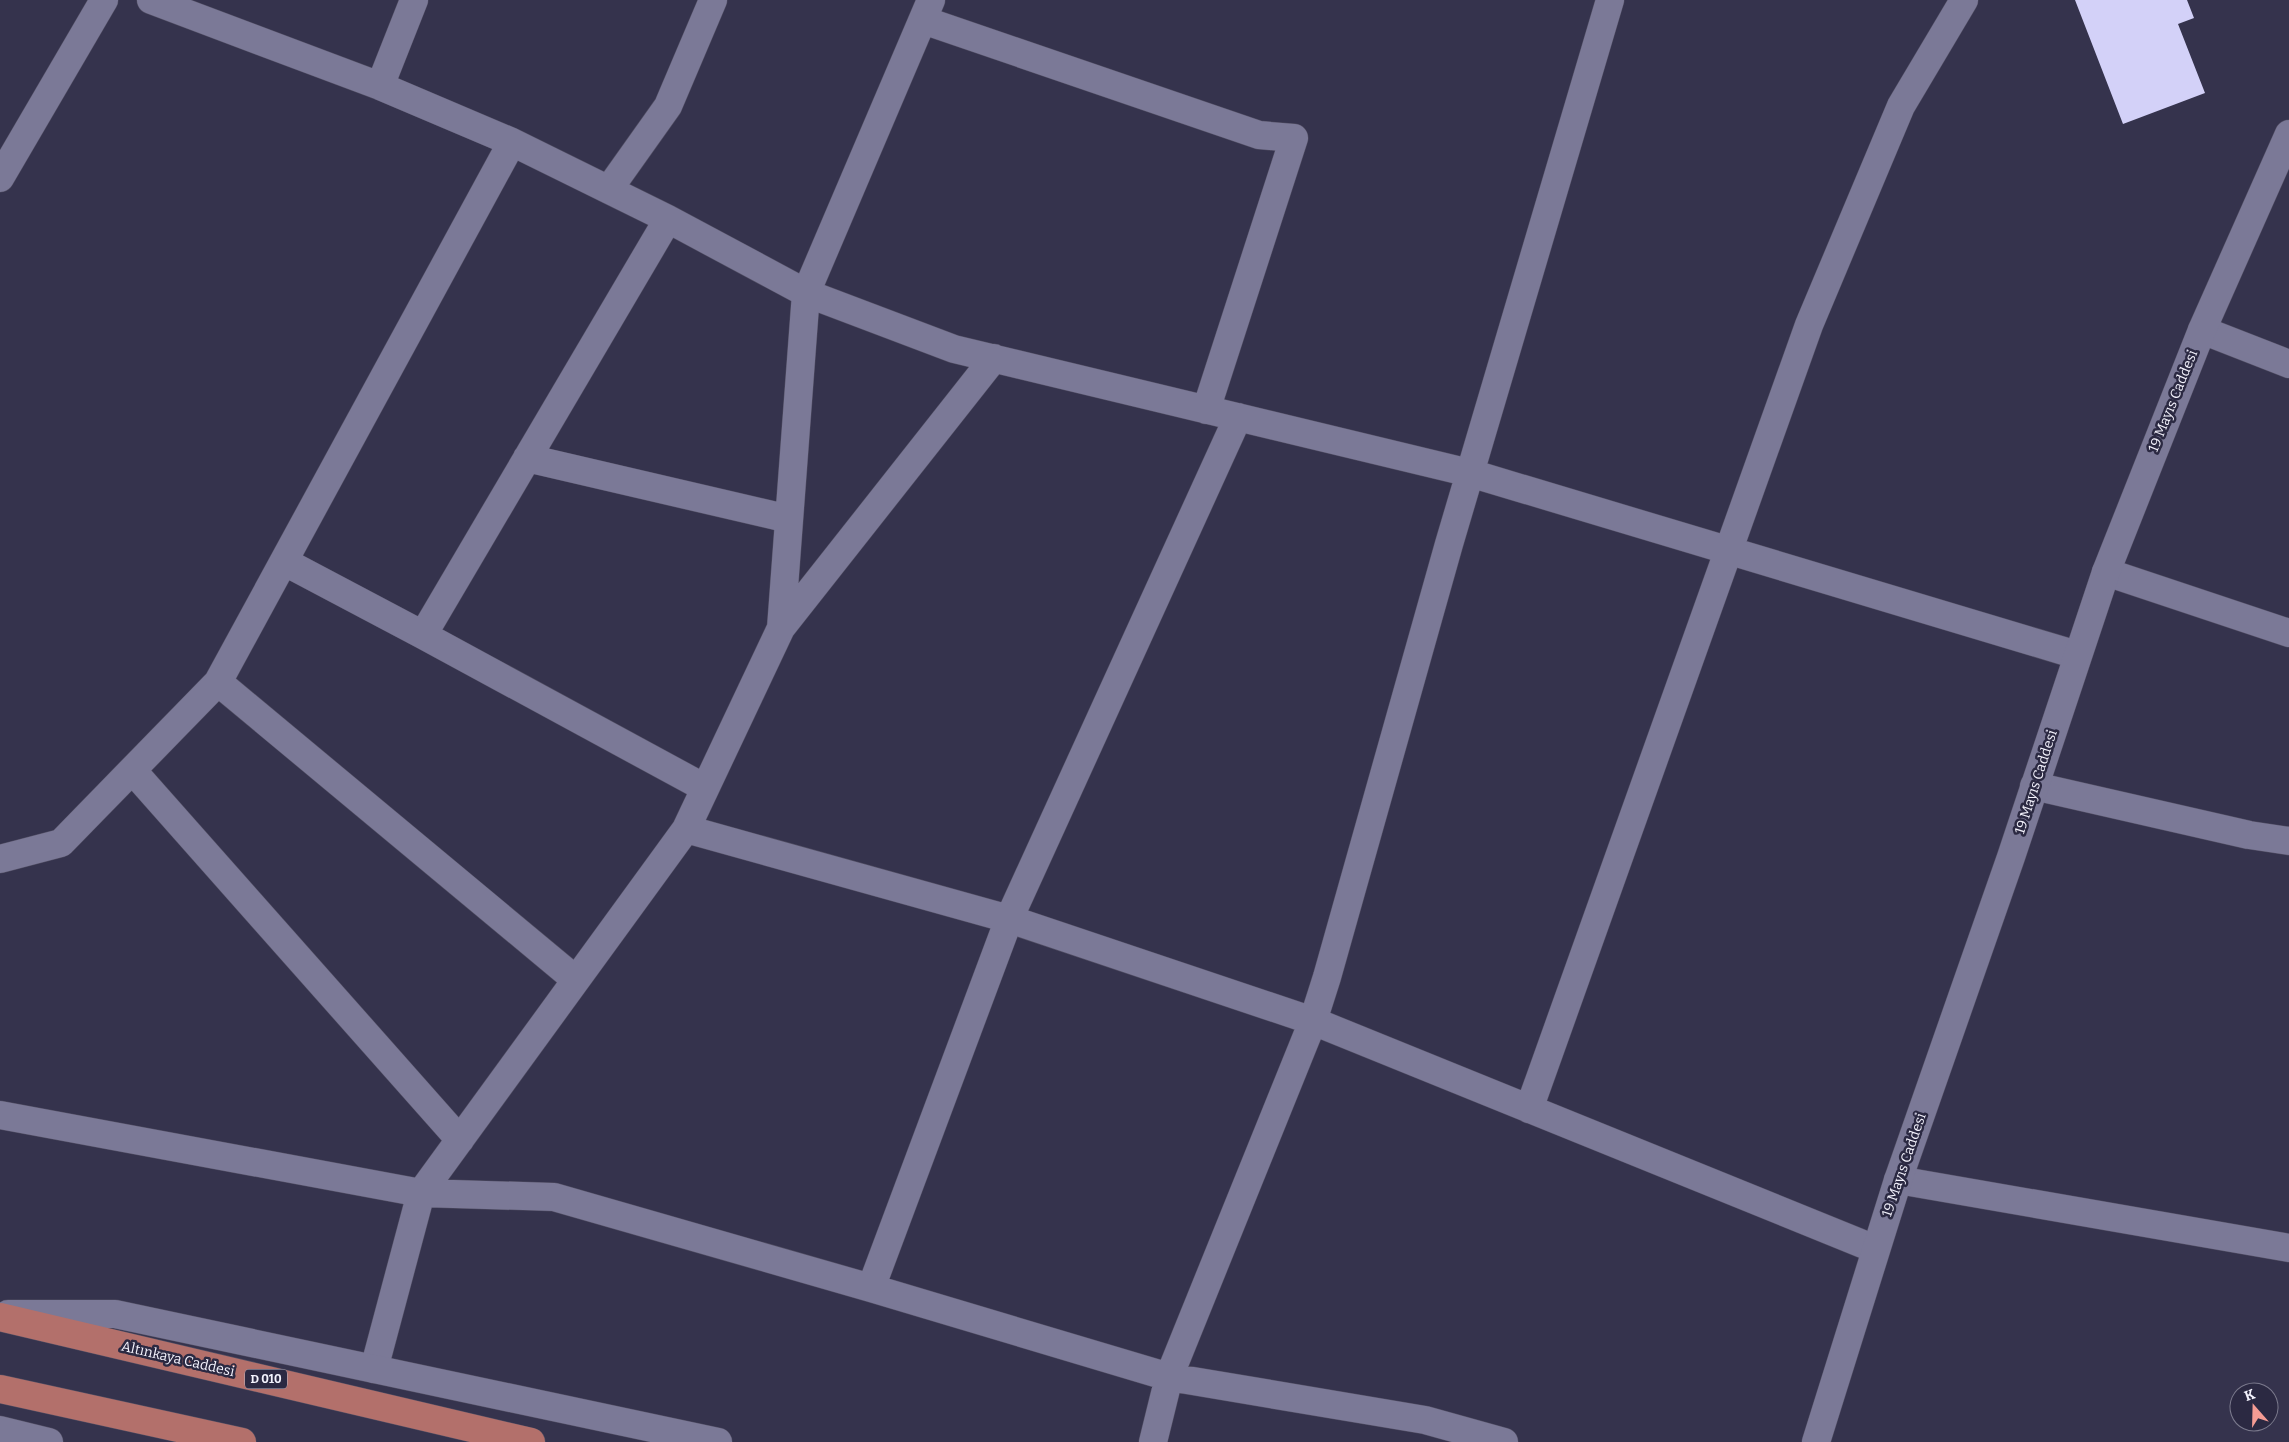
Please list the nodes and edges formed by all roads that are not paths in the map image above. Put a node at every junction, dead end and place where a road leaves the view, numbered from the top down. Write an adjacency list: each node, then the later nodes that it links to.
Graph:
1 (104, 0): 11 (street)
2 (151, 0): 8 (street)
3 (414, 0): 8 (street)
4 (713, 0): 12 (street)
5 (1610, 0): 21 (street)
6 (1964, 0): 23 (street)
7 (927, 10): 14 (street); 18 (street)
8 (380, 86): 10 (street)
9 (2289, 134): 15 (street, 19 Mayıs Caddesi)
10 (512, 142): 12 (street); 24 (street)
11 (0, 178)
12 (608, 189): 13 (street)
13 (668, 219): 14 (street); 20 (street)
14 (806, 293): 16 (street); 22 (street)
15 (2202, 330): 17 (street); 25 (street, 19 Mayıs Caddesi)
16 (994, 358): 18 (street); 26 (street)
17 (2289, 364)
18 (1206, 410): 19 (street)
19 (1238, 417): 21 (street); 37 (street)
20 (527, 458): 22 (street); 28 (street)
21 (1470, 473): 23 (street); 39 (street)
22 (789, 519): 26 (street)
23 (1728, 551): 29 (street); 40 (street)
24 (285, 562): 28 (street); 30 (street)
25 (2106, 572): 27 (street); 29 (street, 19 Mayıs Caddesi)
26 (782, 628): 33 (street)
27 (2289, 633)
28 (423, 635): 33 (street)
29 (2077, 655): 32 (street, 19 Mayıs Caddesi)
30 (218, 682): 31 (street); 38 (street)
31 (133, 771): 36 (street); 42 (street)
32 (2034, 786): 35 (street); 43 (street, 19 Mayıs Caddesi)
33 (706, 788): 34 (street)
34 (686, 829): 37 (street); 38 (street)
35 (2289, 841)
36 (0, 859)
37 (1009, 919): 39 (street); 47 (street)
38 (576, 980): 42 (street)
39 (1313, 1022): 40 (street); 50 (street)
40 (1529, 1109): 46 (street)
41 (0, 1115): 44 (street)
42 (460, 1140): 44 (street)
43 (1898, 1180): 45 (street); 46 (street, 19 Mayıs Caddesi)
44 (421, 1194): 47 (street); 49 (street)
45 (2289, 1248)
46 (1875, 1249): 59 (street, 19 Mayıs Caddesi)
47 (871, 1288): 50 (street)
48 (0, 1315): 49 (street); 55 (highway, Altınkaya Caddesi / D 010)
49 (374, 1370): 56 (street)
50 (1169, 1377): 57 (street); 58 (street)
51 (0, 1389): 54 (highway)
52 (0, 1430): 53 (street)
53 (49, 1442)
54 (242, 1442)
55 (531, 1442)
56 (718, 1442)
57 (1153, 1442)
58 (1504, 1442)
59 (1816, 1442)

